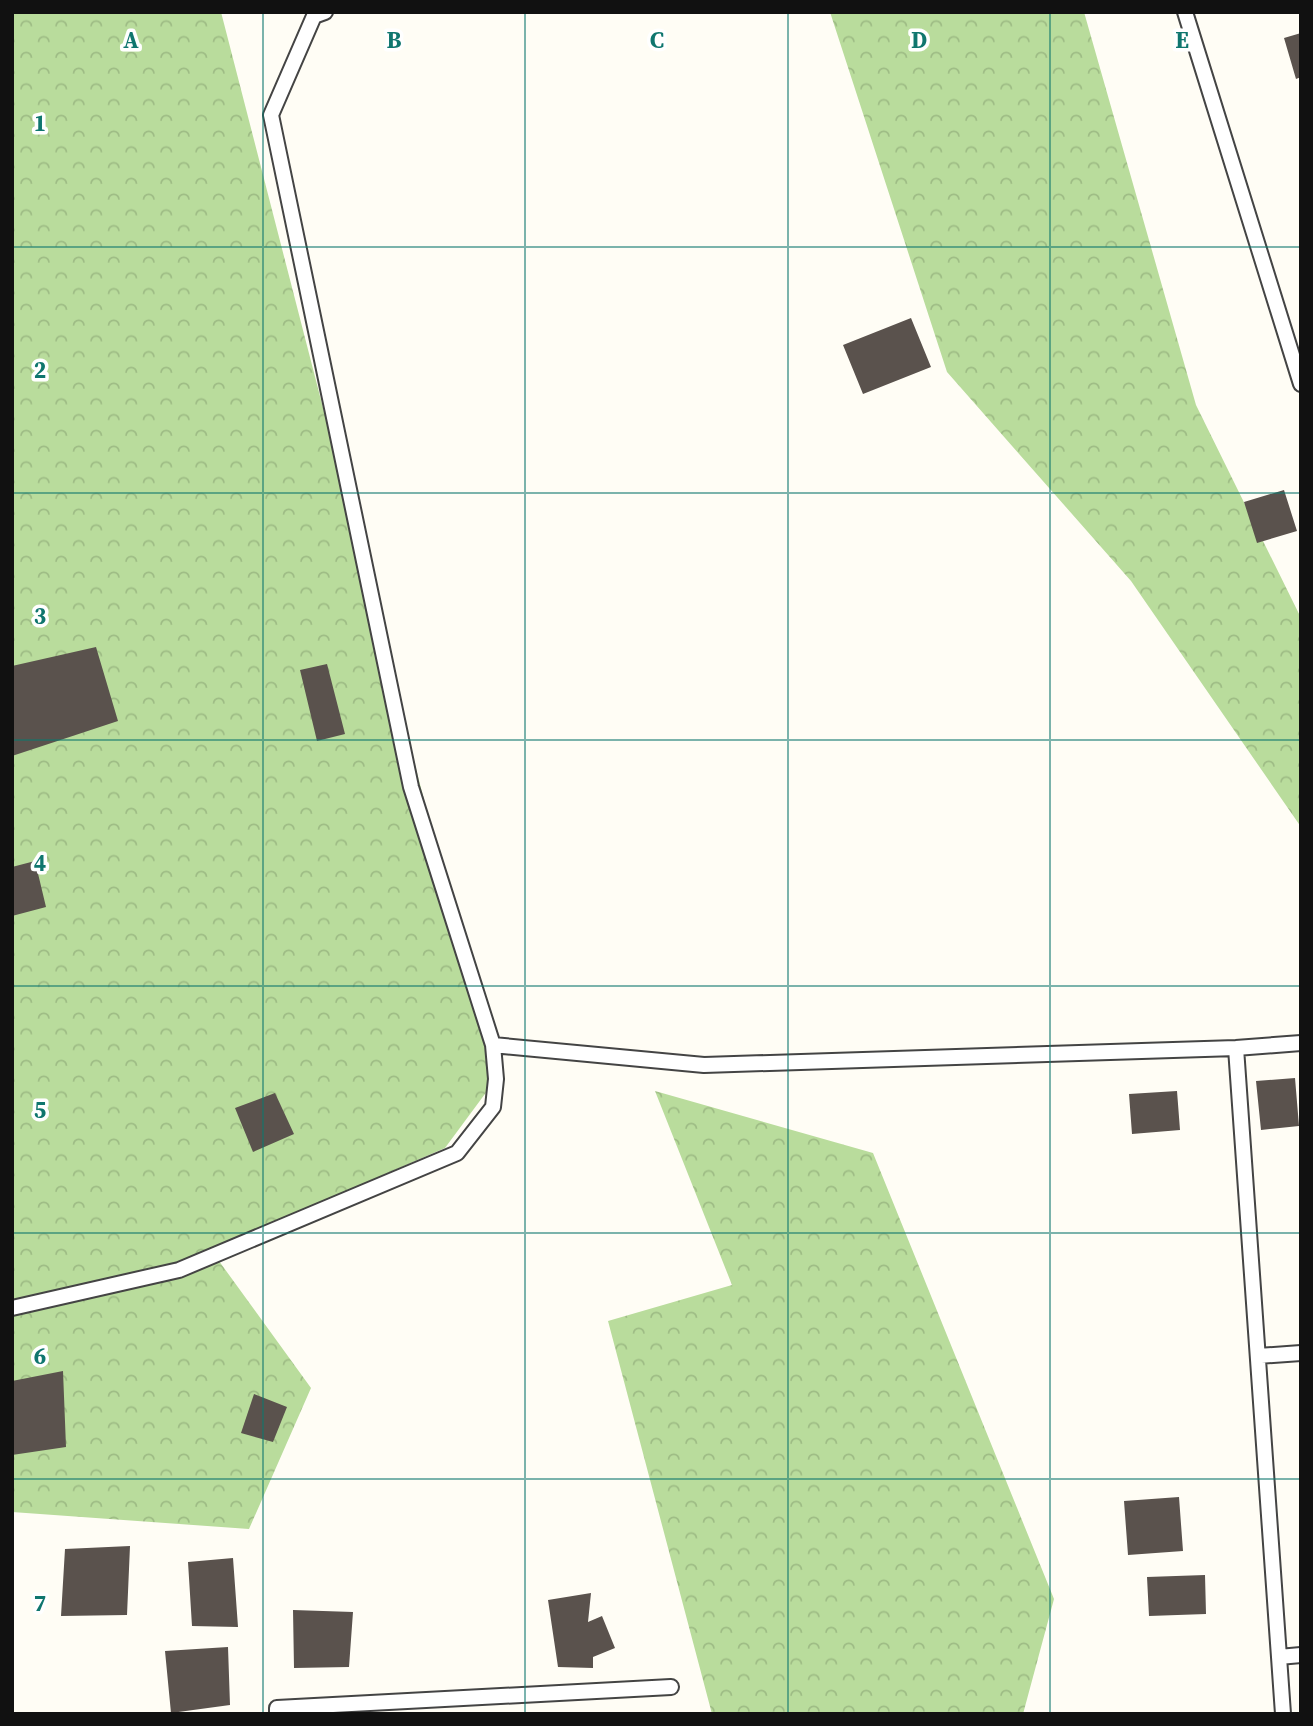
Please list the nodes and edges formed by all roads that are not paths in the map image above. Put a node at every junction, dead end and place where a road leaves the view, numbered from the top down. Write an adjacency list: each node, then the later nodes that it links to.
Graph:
1 (325, 12): 5 (lane)
2 (1185, 12): 3 (lane)
3 (1301, 384)
4 (1301, 1043): 6 (lane)
5 (493, 1045): 6 (lane); 7 (lane)
6 (1236, 1048): 9 (lane)
7 (12, 1308)
8 (1301, 1353): 9 (lane)
9 (1258, 1356): 11 (lane)
10 (1301, 1655): 11 (lane)
11 (1279, 1657): 14 (lane)
12 (671, 1687): 13 (lane)
13 (277, 1714)
14 (1283, 1714)

